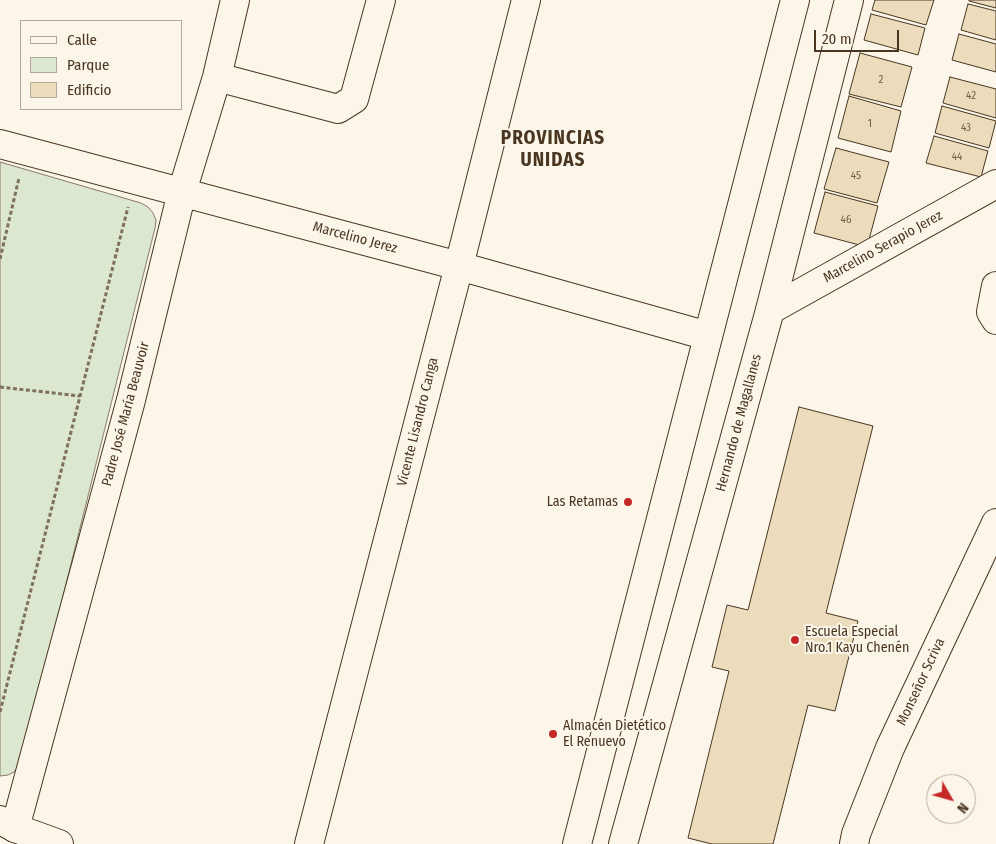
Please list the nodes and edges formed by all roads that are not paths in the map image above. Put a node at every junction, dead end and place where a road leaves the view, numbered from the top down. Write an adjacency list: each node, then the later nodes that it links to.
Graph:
1 (235, 0): 6 (street, Padre José María Beauvoir)
2 (381, 0): 6 (street)
3 (526, 0): 10 (street, Vicente Lisandro Canga)
4 (795, 0): 14 (street)
5 (849, 0): 12 (street, Hernando de Magallanes)
6 (217, 77): 9 (street, Padre José María Beauvoir)
7 (0, 144): 9 (street, Marcelino Jerez)
8 (996, 184): 12 (street, Marcelino Serapio Jerez)
9 (182, 192): 10 (street, Marcelino Jerez); 16 (street, Padre José María Beauvoir)
10 (459, 266): 14 (street, Marcelino Jerez); 18 (street, Vicente Lisandro Canga)
11 (996, 286): 13 (street)
12 (770, 310): 20 (street, Hernando de Magallanes)
13 (996, 320)
14 (708, 336): 19 (street)
15 (996, 523): 21 (street, Monseñor Scriva)
16 (7, 824): 17 (street)
17 (59, 844)
18 (309, 844)
19 (577, 844)
20 (623, 844)
21 (854, 844)

